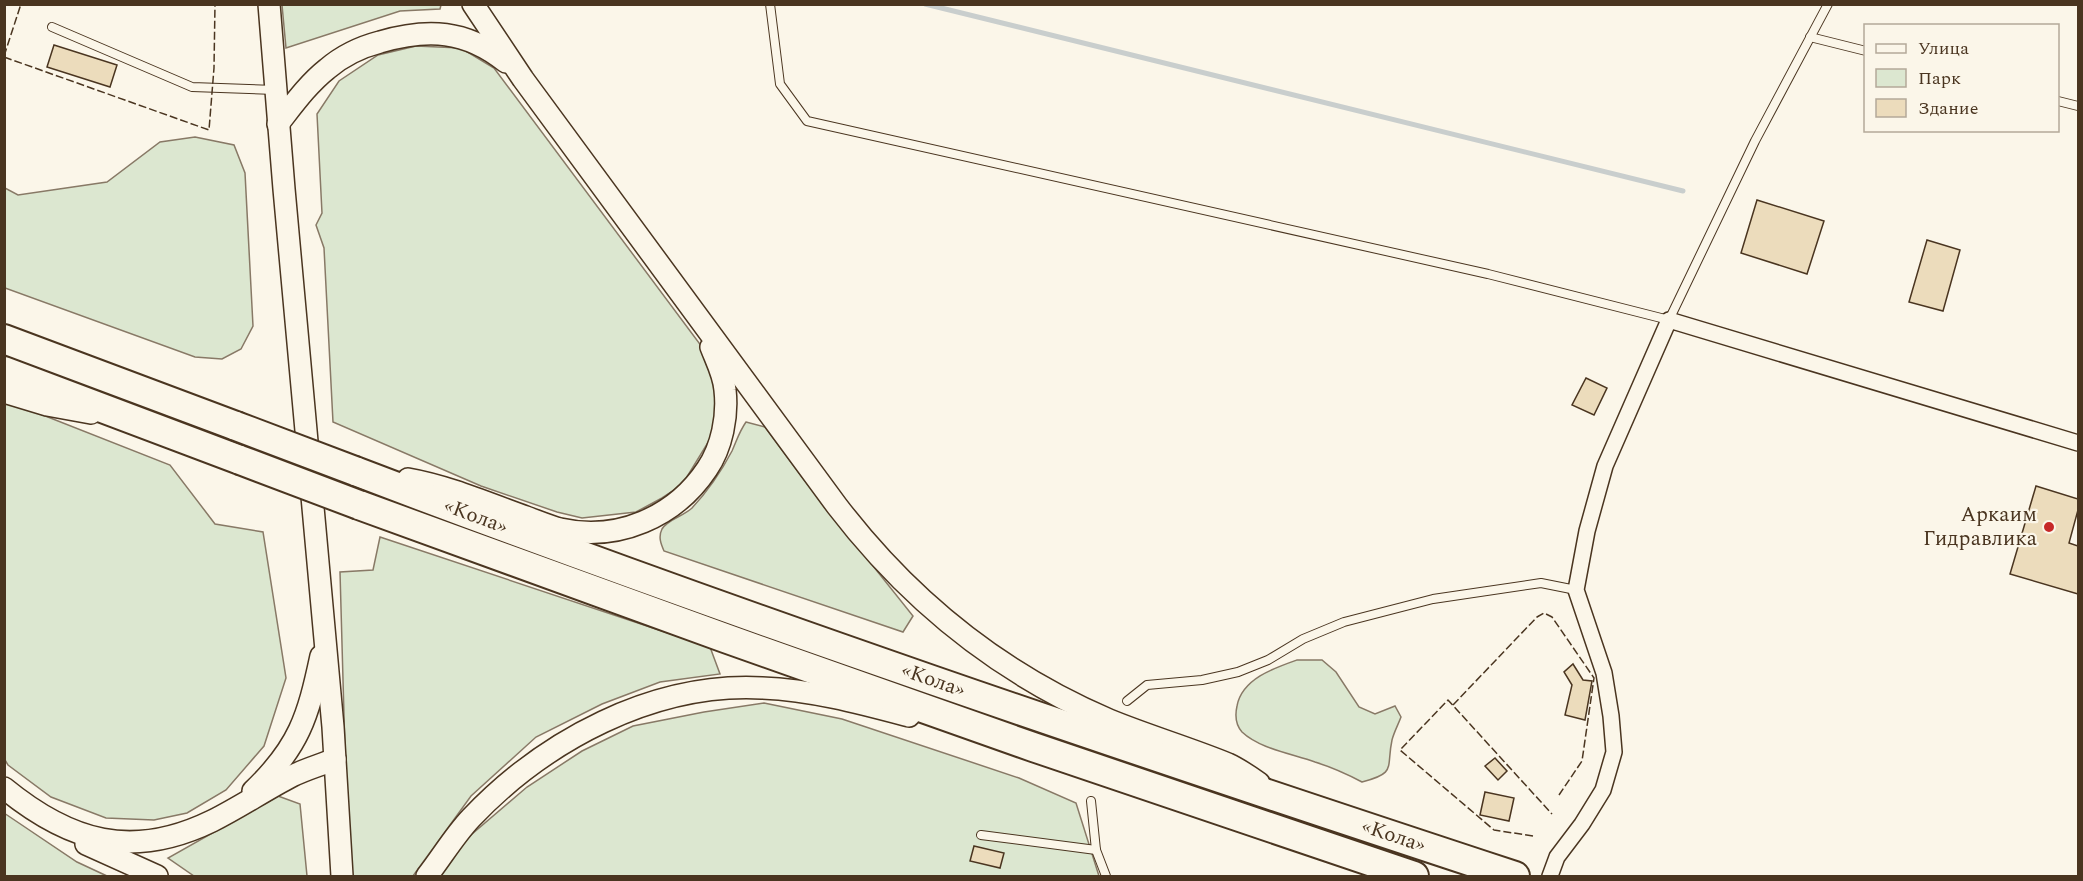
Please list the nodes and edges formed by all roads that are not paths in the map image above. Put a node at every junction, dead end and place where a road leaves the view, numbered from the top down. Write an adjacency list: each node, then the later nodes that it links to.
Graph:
1 (269, 4): 9 (main road)
2 (473, 4): 8 (main road)
3 (770, 4): 14 (lane)
4 (1827, 4): 6 (lane)
5 (52, 27): 9 (lane)
6 (1810, 37): 7 (lane); 14 (lane)
7 (1864, 50)
8 (524, 79): 12 (main road); 13 (main road)
9 (276, 90): 12 (main road)
10 (2059, 101): 11 (lane)
11 (2079, 106)
12 (278, 124): 22 (main road)
13 (698, 319): 20 (main road); 28 (main road)
14 (1669, 320): 19 (street); 21 (street)
15 (4, 339): 20 (highway, «Кола», bridge)
16 (4, 371): 18 (highway)
17 (4, 392): 18 (main road)
18 (127, 419): 24 (highway, «Кола», bridge)
19 (2079, 443)
20 (355, 471): 28 (highway, «Кола»)
21 (1576, 590): 23 (lane); 38 (street)
22 (324, 638): 25 (main road); 29 (main road)
23 (1127, 700)
24 (1033, 747): 34 (main road); 36 (highway, «Кола»)
25 (335, 759): 29 (main road); 33 (main road)
26 (4, 789): 29 (main road); 32 (main road)
27 (1091, 801): 31 (lane)
28 (1293, 803): 37 (highway, «Кола»)
29 (235, 808)
30 (981, 835): 31 (lane)
31 (1096, 850): 35 (lane)
32 (157, 876)
33 (342, 876)
34 (427, 876)
35 (1106, 876)
36 (1414, 876)
37 (1515, 876)
38 (1550, 876)

